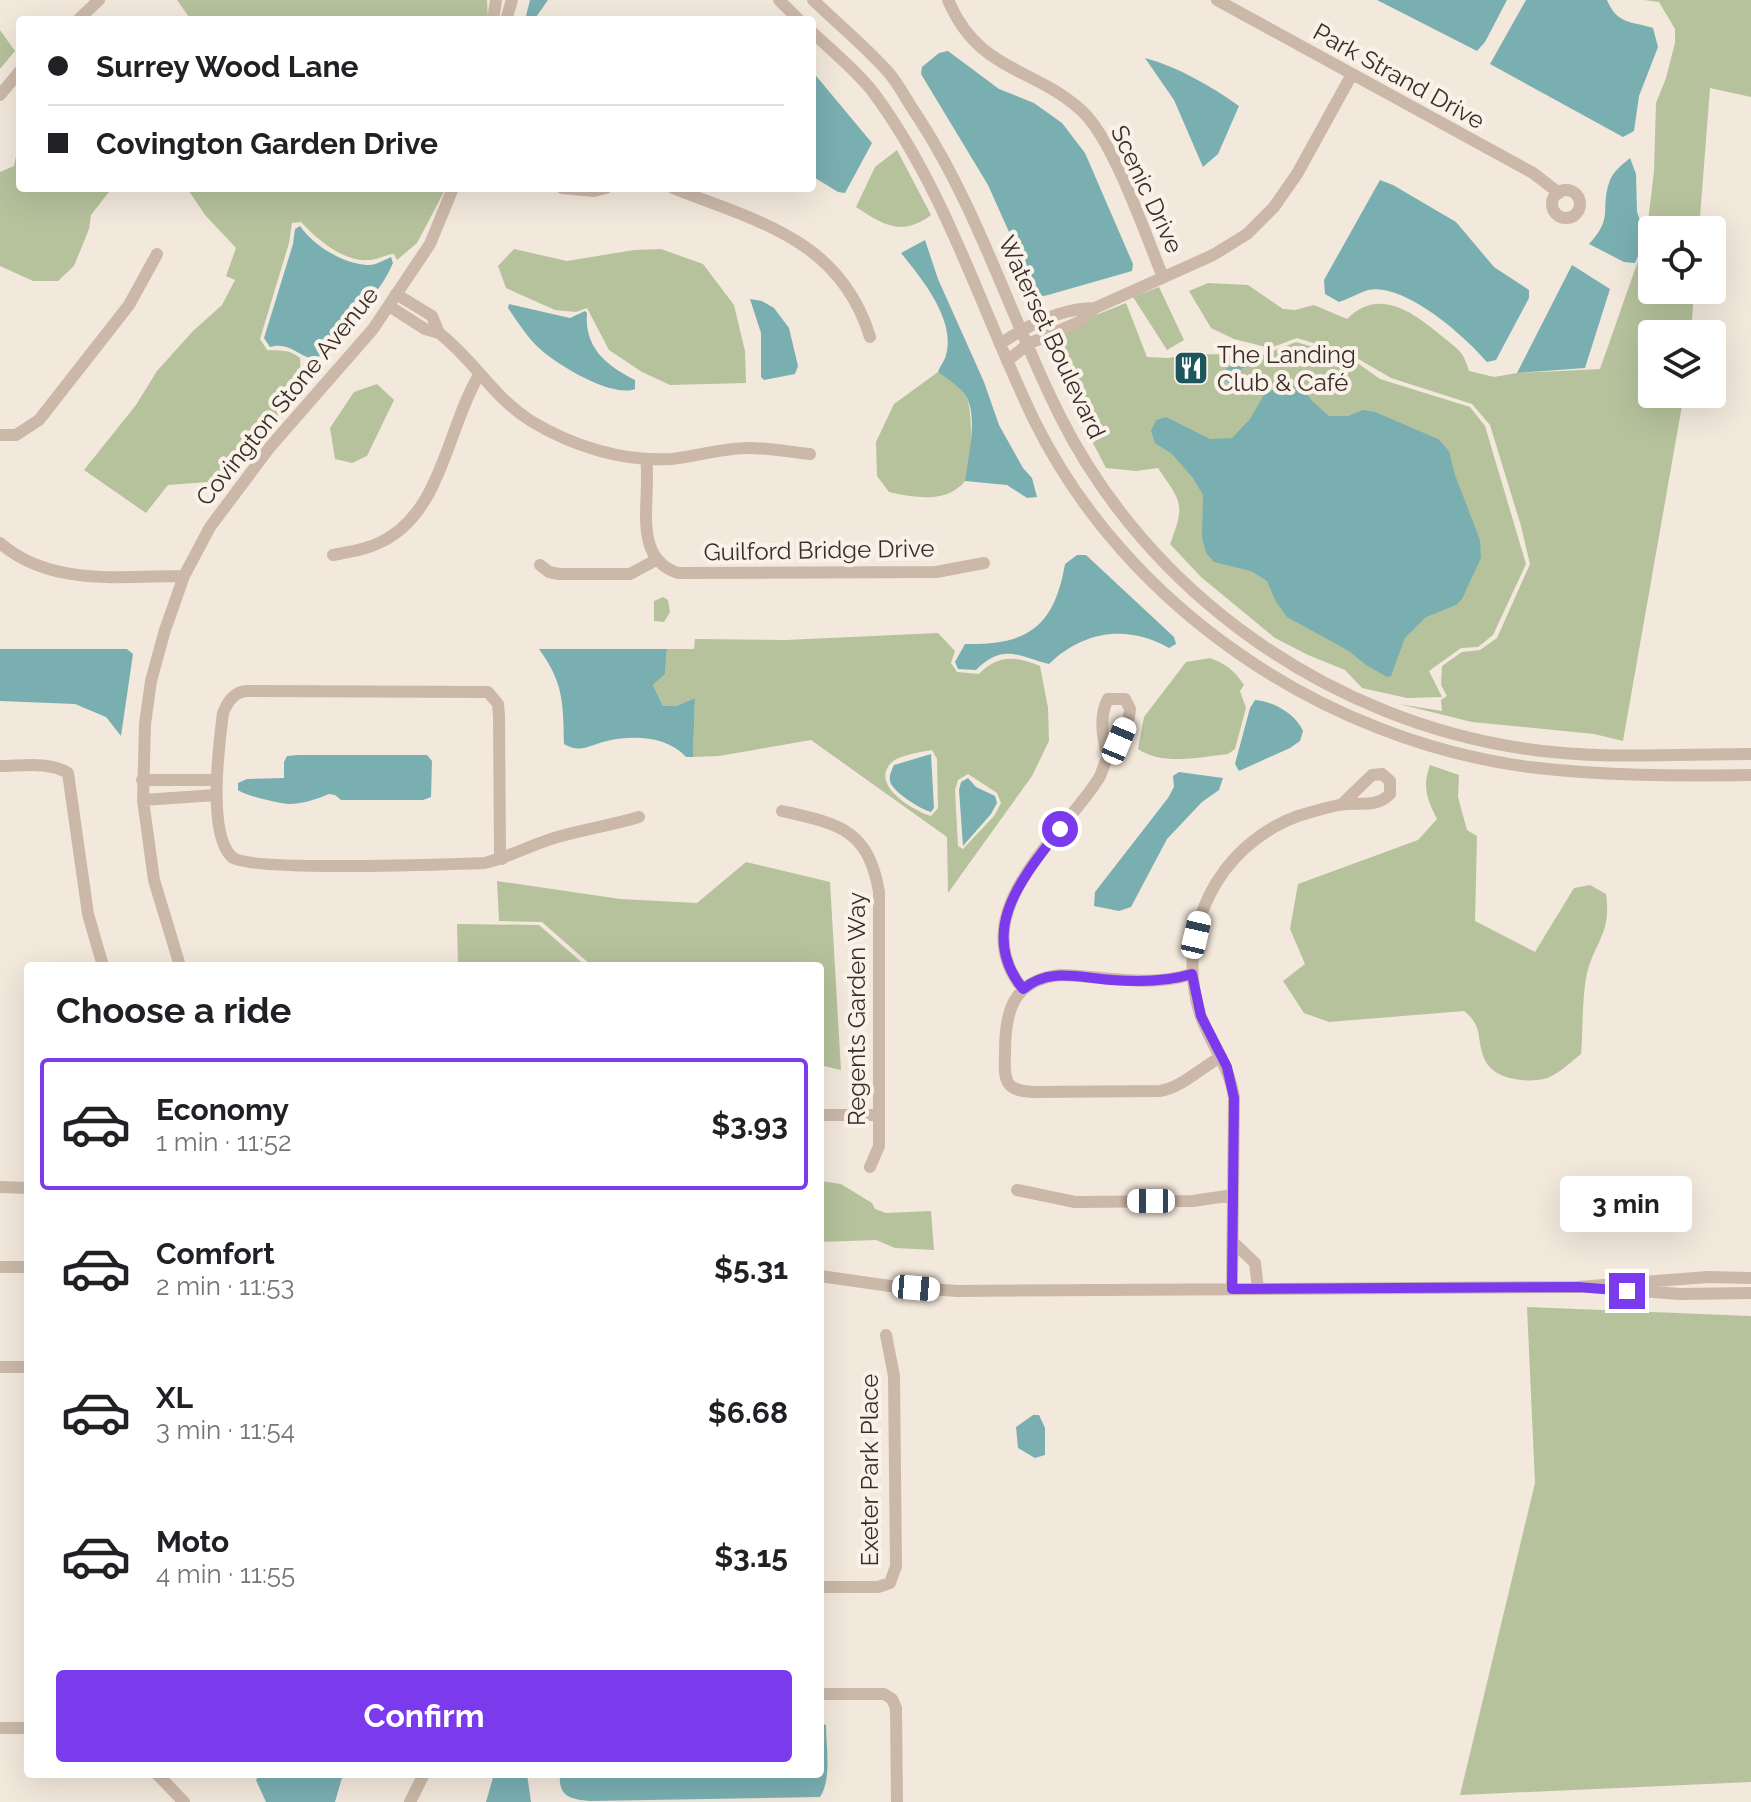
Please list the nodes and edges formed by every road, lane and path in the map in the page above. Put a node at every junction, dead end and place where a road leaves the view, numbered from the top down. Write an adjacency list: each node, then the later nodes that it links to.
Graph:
1 (99, 0): 6 (street)
2 (779, 0): 7 (street)
3 (813, 0): 19 (street, Waterset Boulevard)
4 (948, 0): 16 (street, Scenic Drive)
5 (1217, 0): 10 (street, Park Strand Drive)
6 (82, 16)
7 (795, 16)
8 (816, 36): 21 (street, Waterset Boulevard)
9 (16, 76): 11 (street)
10 (1351, 76): 13 (street, Park Strand Drive); 16 (street)
11 (0, 95)
12 (451, 192): 17 (street, Covington Stone Avenue)
13 (1559, 193)
14 (706, 194): 20 (street)
15 (157, 254): 25 (street)
16 (1163, 277): 18 (street)
17 (392, 300): 24 (street); 33 (street, Covington Stone Avenue)
18 (1095, 308): 19 (street); 22 (street)
19 (1021, 329): 21 (street); 22 (street, Waterset Boulevard)
20 (870, 337)
21 (1000, 344): 23 (street, Waterset Boulevard)
22 (1028, 344): 23 (street); 34 (street, Waterset Boulevard)
23 (1007, 361): 37 (street, Waterset Boulevard)
24 (479, 375): 27 (street); 29 (street)
25 (0, 435)
26 (810, 454): 27 (street)
27 (646, 459): 30 (street)
28 (0, 543): 33 (street)
29 (333, 555)
30 (656, 560): 31 (street, Guilford Bridge Drive); 32 (street)
31 (984, 563)
32 (540, 565)
33 (184, 576): 38 (street, Covington Stone Avenue)
34 (1751, 754)
35 (1108, 756): 49 (street)
36 (0, 766): 46 (street)
37 (1751, 775)
38 (142, 780): 39 (street); 41 (street, Covington Stone Avenue)
39 (215, 780): 40 (street); 45 (street)
40 (216, 795): 41 (street); 45 (street)
41 (143, 800): 47 (street, Covington Stone Avenue)
42 (1342, 804): 48 (street)
43 (782, 811): 52 (street, Regents Garden Way)
44 (639, 817): 45 (street)
45 (502, 859)
46 (102, 962)
47 (179, 962)
48 (1192, 974): 49 (street); 50 (street)
49 (1023, 989): 50 (street)
50 (1221, 1057): 57 (street)
51 (824, 1115): 52 (street)
52 (879, 1115): 53 (street, Regents Garden Way)
53 (870, 1167)
54 (0, 1187): 55 (street)
55 (24, 1188)
56 (1017, 1190): 57 (street)
57 (1233, 1195): 58 (street)
58 (1234, 1243): 64 (street); 65 (street)
59 (0, 1267): 60 (street)
60 (24, 1267)
61 (824, 1277): 64 (street)
62 (1751, 1278): 63 (street)
63 (1578, 1287): 65 (street); 66 (street)
64 (1232, 1289): 65 (street)
65 (1258, 1289)
66 (1751, 1293)
67 (886, 1335): 70 (street, Exeter Park Place)
68 (0, 1367): 69 (street)
69 (24, 1367)
70 (824, 1587)
71 (824, 1694): 78 (street)
72 (0, 1728): 73 (street)
73 (24, 1728)
74 (162, 1778): 76 (street)
75 (422, 1778): 77 (street)
76 (184, 1802)
77 (410, 1802)
78 (897, 1802)

